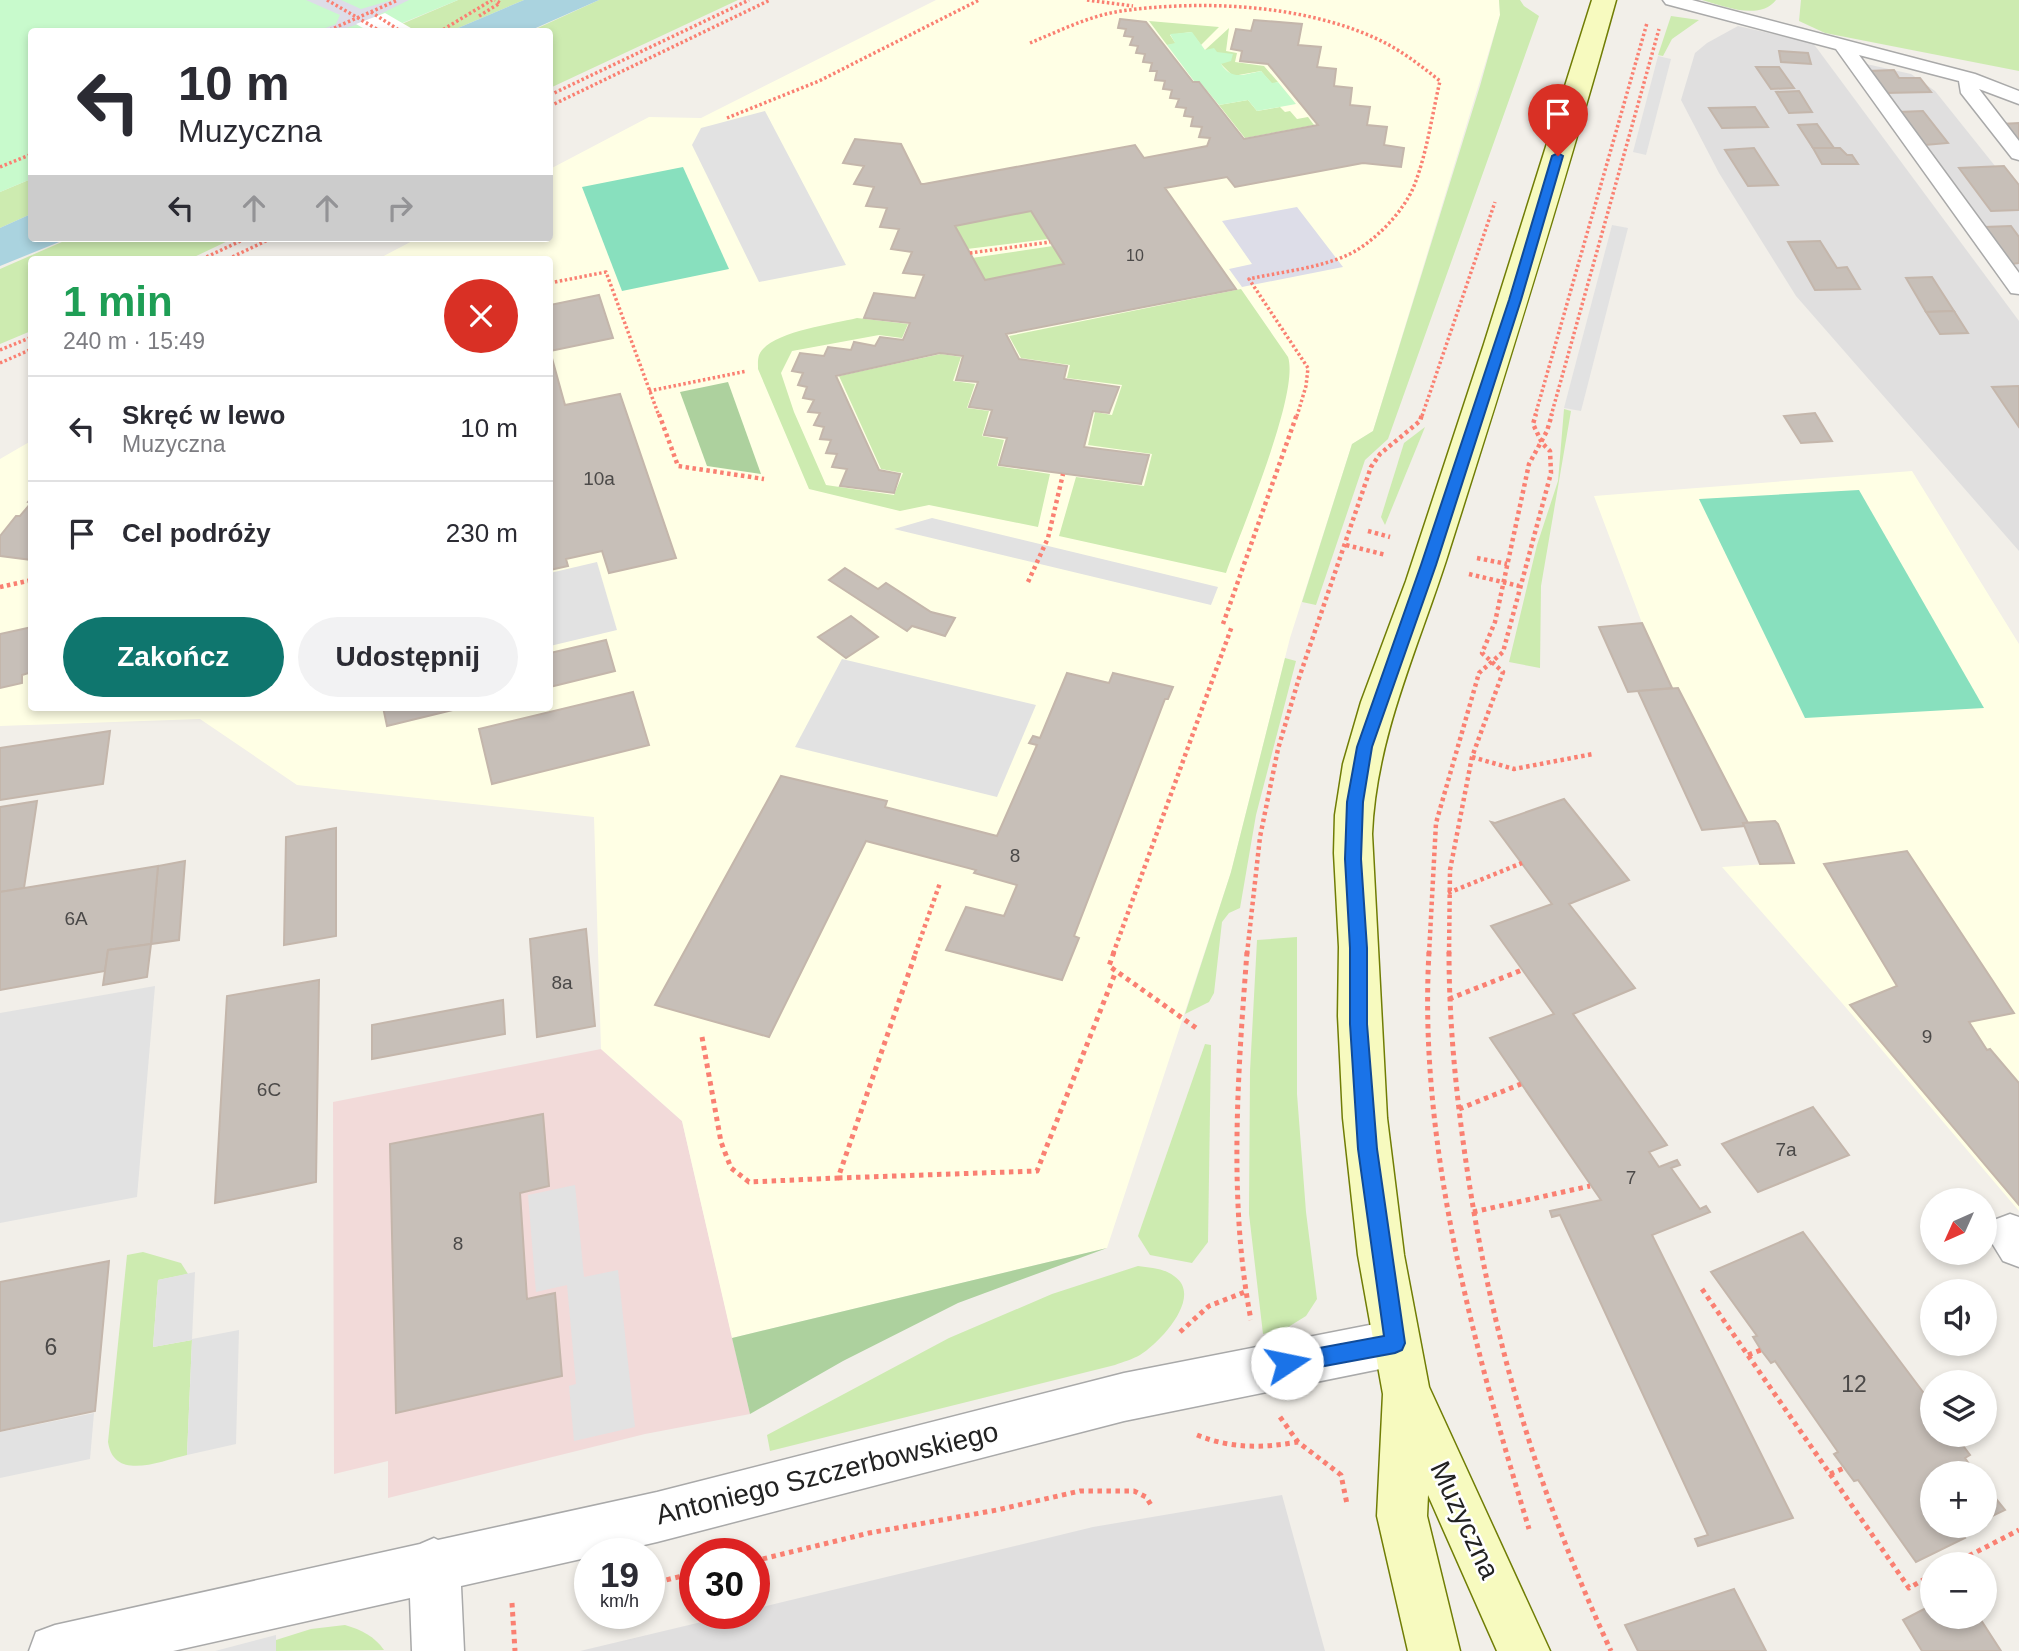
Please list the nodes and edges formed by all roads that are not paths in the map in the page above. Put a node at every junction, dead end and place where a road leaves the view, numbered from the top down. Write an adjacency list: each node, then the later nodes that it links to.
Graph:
1 (1604, 0): 8 (street, Muzyczna)
2 (1672, 0): 3 (lane)
3 (1842, 44): 4 (lane); 7 (lane)
4 (1968, 78): 5 (lane); 6 (lane)
5 (2019, 98)
6 (2019, 154)
7 (2019, 288)
8 (1400, 1367): 9 (street, Antoniego Szczerbowskiego); 12 (street, Muzyczna); 13 (street, Muzyczna)
9 (434, 1564): 10 (street, Antoniego Szczerbowskiego); 11 (street)
10 (55, 1651)
11 (438, 1651)
12 (1434, 1651)
13 (1524, 1651)

